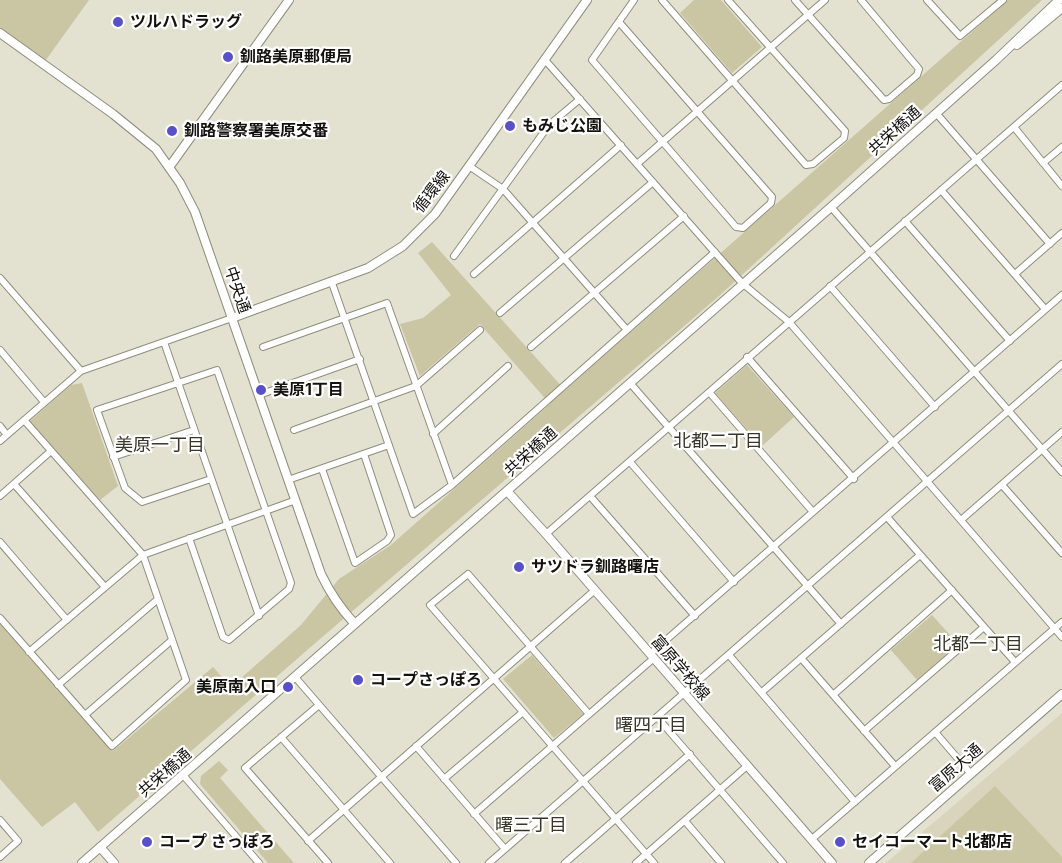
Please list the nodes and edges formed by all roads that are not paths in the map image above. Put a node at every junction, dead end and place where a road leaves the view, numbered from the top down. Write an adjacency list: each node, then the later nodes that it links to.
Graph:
1 (289, 0): 31 (street)
2 (587, 0): 17 (street, 循環線)
3 (634, 0): 14 (street)
4 (662, 0): 19 (street)
5 (728, 0): 16 (street)
6 (795, 0): 13 (street)
7 (825, 0): 13 (street)
8 (861, 0): 13 (street)
9 (1003, 0): 11 (street)
10 (1059, 0): 18 (street)
11 (930, 1)
12 (1062, 8): 18 (street)
13 (808, 16): 16 (street)
14 (619, 22): 22 (street); 25 (street)
15 (0, 33): 31 (street, 中央通)
16 (771, 47): 19 (street); 19 (street)
17 (545, 60): 21 (street); 32 (street, 循環線)
18 (996, 60): 23 (street, 共栄橋通)
19 (732, 81): 22 (street)
20 (1062, 85): 24 (street)
21 (580, 99): 26 (street); 35 (street)
22 (697, 112): 25 (street); 25 (street)
23 (936, 113): 28 (street); 37 (street, 共栄橋通)
24 (1014, 127): 28 (street); 29 (street)
25 (662, 141): 30 (street)
26 (621, 145): 30 (street); 40 (street)
27 (1062, 147): 29 (street)
28 (976, 159): 36 (street); 42 (street)
29 (1043, 163): 34 (street)
30 (637, 164): 33 (street)
31 (170, 166): 57 (street, 中央通)
32 (469, 166): 35 (street); 50 (street, 循環線)
33 (653, 182): 38 (street); 46 (street)
34 (1062, 186)
35 (503, 189): 40 (street); 45 (street)
36 (941, 190): 39 (street); 48 (street)
37 (831, 207): 44 (street); 51 (street, 共栄橋通)
38 (684, 216): 43 (street); 53 (street)
39 (905, 221): 44 (street); 62 (street)
40 (532, 222): 46 (street); 47 (street)
41 (1062, 233): 42 (street)
42 (1050, 244): 48 (street)
43 (716, 252): 51 (street); 61 (street)
44 (869, 252): 52 (street); 72 (street)
45 (454, 256)
46 (564, 258): 53 (street); 56 (street)
47 (474, 274)
48 (1015, 274): 55 (street)
49 (0, 278): 71 (street)
50 (332, 283): 57 (street, 循環線); 58 (street)
51 (742, 283): 59 (street); 74 (street, 共栄橋通)
52 (830, 286): 59 (street); 80 (street)
53 (594, 294): 61 (street); 65 (street)
54 (1062, 295): 55 (street)
55 (1046, 309): 62 (street)
56 (500, 313)
57 (232, 318): 63 (street); 77 (street, 中央通)
58 (345, 318): 64 (street); 68 (street); 75 (street)
59 (789, 322): 67 (street); 91 (street)
60 (480, 330): 75 (street)
61 (627, 330): 105 (street)
62 (1010, 341): 72 (street)
63 (164, 342): 71 (street); 73 (street)
64 (263, 347)
65 (531, 347)
66 (0, 350): 78 (street)
67 (747, 357): 76 (street); 101 (street)
68 (360, 359): 77 (street); 79 (street)
69 (1062, 364): 81 (street)
70 (508, 366): 88 (street)
71 (81, 371): 78 (street)
72 (975, 372): 80 (street); 81 (street)
73 (177, 382): 85 (street); 96 (street); 111 (street)
74 (630, 383): 84 (street); 107 (street, 共栄橋通)
75 (416, 386): 79 (street); 88 (street)
76 (709, 392): 84 (street); 112 (street)
77 (259, 395): 102 (street, 中央通)
78 (44, 402): 82 (street)
79 (374, 402): 86 (street); 92 (street)
80 (935, 407): 91 (street)
81 (1009, 411): 93 (street); 103 (street)
82 (24, 420): 89 (street); 94 (street)
83 (0, 426): 89 (street)
84 (669, 427): 97 (street); 119 (street)
85 (194, 430): 96 (street); 100 (street)
86 (294, 430)
87 (1062, 432): 93 (street)
88 (433, 434): 105 (street)
89 (7, 435): 90 (street)
90 (0, 441)
91 (894, 443): 101 (street); 103 (street)
92 (389, 445): 95 (street); 105 (street)
93 (1042, 449): 99 (street); 106 (street)
94 (51, 451): 104 (street); 121 (street)
95 (364, 454): 98 (street); 98 (street)
96 (114, 458): 100 (street)
97 (630, 462): 109 (street); 123 (street)
98 (321, 469): 102 (street)
99 (1062, 472)
100 (211, 478): 115 (street)
101 (854, 478): 112 (street)
102 (288, 480): 110 (street, 中央通)
103 (927, 482): 113 (street); 114 (street)
104 (14, 484): 108 (street); 125 (street)
105 (452, 485)
106 (1002, 485): 114 (street); 120 (street)
107 (507, 491): 116 (street, 富原学校線); 134 (street, 共栄橋通)
108 (0, 496)
109 (590, 496): 116 (street); 130 (street)
110 (296, 500): 111 (street); 134 (street, 中央通)
111 (266, 511): 115 (street); 129 (street)
112 (813, 512): 119 (street)
113 (887, 517): 122 (street); 124 (street)
114 (961, 520): 137 (street)
115 (227, 525): 117 (street); 129 (street)
116 (546, 534): 126 (street, 富原学校線)
117 (189, 538): 121 (street); 129 (street)
118 (0, 542): 132 (street)
119 (774, 547): 123 (street); 124 (street)
120 (1062, 553)
121 (143, 555): 125 (street); 128 (street)
122 (920, 555): 127 (street); 135 (street)
123 (734, 582): 130 (street)
124 (808, 586): 135 (street); 142 (street)
125 (105, 587): 132 (street)
126 (595, 590): 140 (street); 143 (street, 富原学校線)
127 (952, 590): 136 (street); 152 (street)
128 (158, 599): 139 (street); 148 (street)
129 (258, 616)
130 (695, 616): 143 (street)
131 (0, 618): 141 (street)
132 (68, 620): 141 (street)
133 (1062, 622): 137 (street)
134 (354, 623): 146 (street, 共栄橋通)
135 (841, 624): 144 (street)
136 (984, 627): 145 (street); 158 (street)
137 (1054, 628): 138 (street); 145 (street)
138 (1062, 636)
139 (172, 640): 156 (street); 156 (street)
140 (532, 647): 147 (street); 147 (street); 155 (street)
141 (29, 652): 148 (street)
142 (729, 655): 149 (street); 150 (street)
143 (652, 656): 150 (street, 富原学校線); 155 (street)
144 (801, 658): 149 (street); 152 (street)
145 (1015, 663): 159 (street)
146 (295, 677): 153 (street); 167 (street, 共栄橋通)
147 (494, 679): 154 (street); 161 (street)
148 (58, 685): 156 (street)
149 (762, 692): 172 (street)
150 (684, 693): 157 (street); 164 (street, 富原学校線)
151 (1062, 694): 166 (street, 富原大通)
152 (833, 695): 158 (street)
153 (319, 705): 160 (street); 168 (street)
154 (523, 712): 162 (street); 169 (street)
155 (588, 713): 162 (street)
156 (85, 715)
157 (657, 717): 163 (street); 170 (street)
158 (864, 731): 165 (street)
159 (935, 732): 165 (street); 166 (street)
160 (281, 737): 173 (street); 179 (street)
161 (416, 746): 168 (street); 169 (street)
162 (552, 746): 170 (street); 174 (street)
163 (690, 754): 171 (street); 175 (street)
164 (747, 766): 171 (street); 178 (street, 富原学校線)
165 (895, 766): 172 (street)
166 (971, 774): 197 (street, 富原大通)
167 (183, 775): 180 (street, 共栄橋通); 186 (street)
168 (381, 777): 173 (street); 189 (street)
169 (444, 779): 174 (street)
170 (583, 782): 175 (street); 181 (street)
171 (721, 789): 177 (street); 195 (street)
172 (855, 802): 178 (street)
173 (344, 810): 179 (street); 188 (street)
174 (474, 814): 181 (street)
175 (615, 819): 182 (street); 191 (street)
176 (0, 820): 183 (street)
177 (685, 821): 182 (street); 194 (street)
178 (812, 839): 196 (street, 富原学校線)
179 (308, 841): 187 (street)
180 (100, 847): 184 (street, 共栄橋通); 185 (street)
181 (505, 849): 190 (street)
182 (646, 854): 192 (street); 193 (street)
183 (0, 857)
184 (82, 863)
185 (114, 863)
186 (259, 863)
187 (328, 863)
188 (390, 863)
189 (456, 863)
190 (489, 863)
191 (565, 863)
192 (636, 863)
193 (654, 863)
194 (721, 863)
195 (783, 863)
196 (832, 863)
197 (868, 863)

